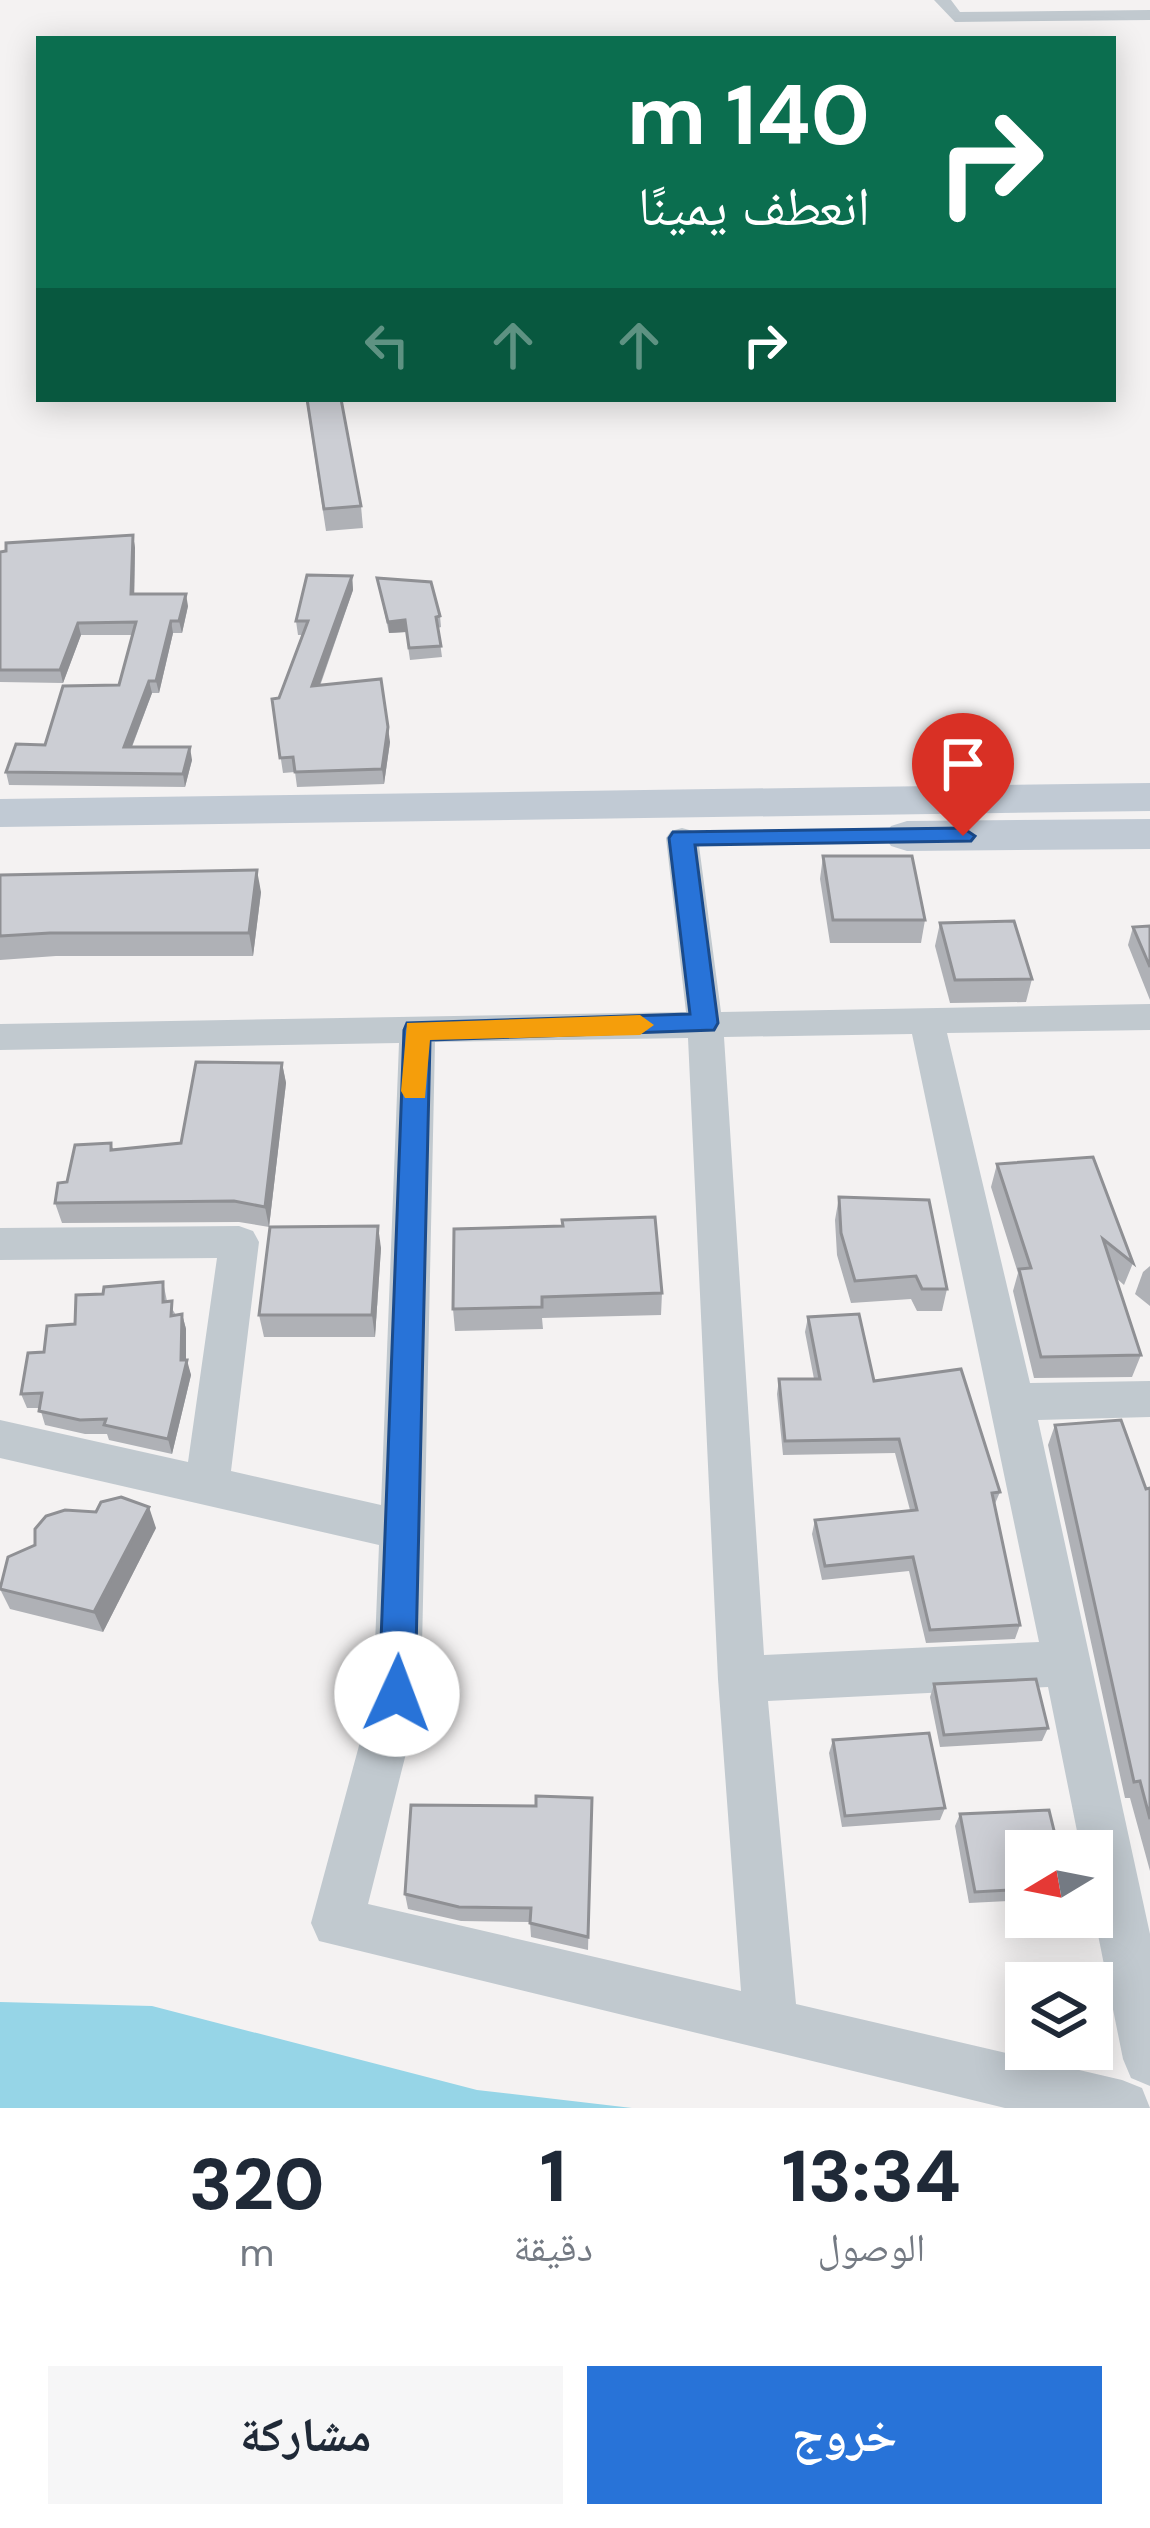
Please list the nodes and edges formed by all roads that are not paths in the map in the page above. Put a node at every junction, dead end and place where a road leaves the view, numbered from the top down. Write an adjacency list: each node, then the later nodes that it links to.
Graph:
1 (942, 0): 2 (street)
2 (1150, 15)
3 (1150, 797): 4 (main road)
4 (0, 813)
5 (1150, 834): 6 (main road)
6 (682, 838): 7 (main road); 10 (street)
7 (0, 846)
8 (1150, 1017): 9 (street)
9 (927, 1022): 10 (street); 15 (street)
10 (705, 1023): 11 (street); 20 (street)
11 (417, 1030): 12 (street); 18 (street)
12 (0, 1037)
13 (0, 1244): 17 (street)
14 (1150, 1400): 15 (street)
15 (1013, 1402): 19 (street)
16 (0, 1439): 17 (street)
17 (207, 1486): 18 (street)
18 (402, 1530): 21 (street)
19 (1065, 1663): 20 (street); 22 (street)
20 (742, 1678): 21 (street)
21 (771, 2025): 23 (street)
22 (1150, 2059)
23 (1121, 2108)

